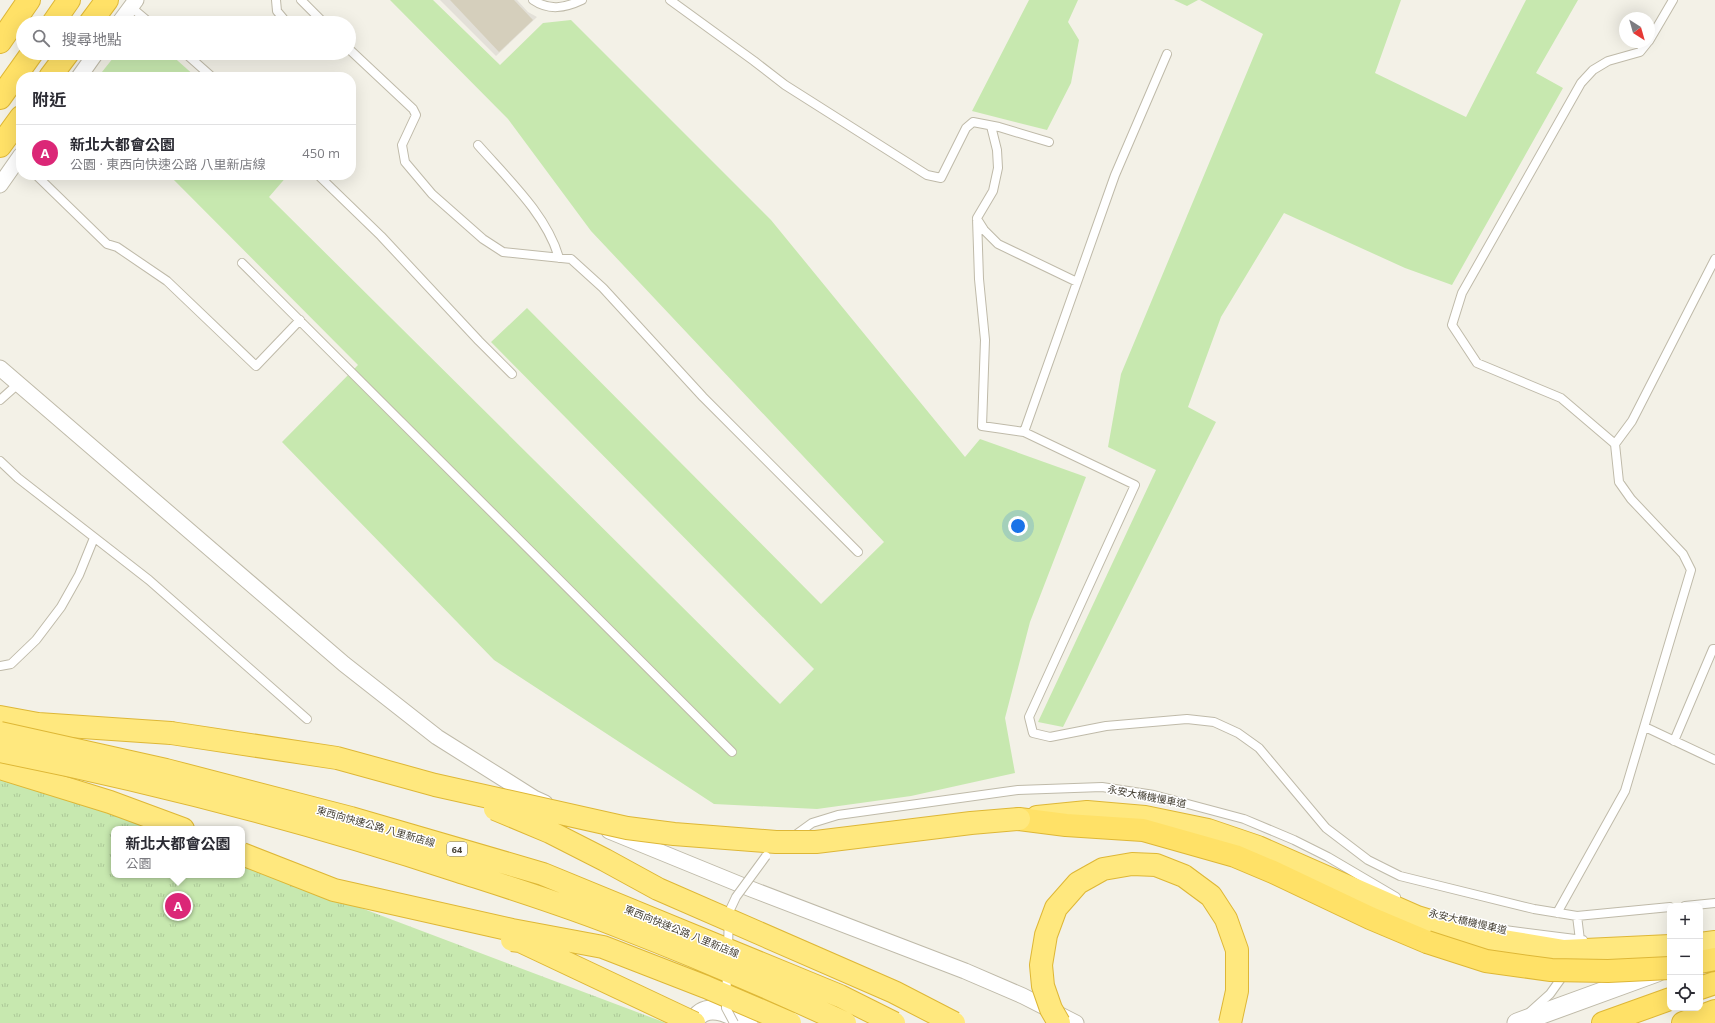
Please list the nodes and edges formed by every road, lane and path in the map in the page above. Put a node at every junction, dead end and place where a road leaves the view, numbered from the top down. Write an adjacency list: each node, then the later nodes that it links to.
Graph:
1 (29, 0): 12 (highway)
2 (35, 0): 13 (highway)
3 (69, 0): 14 (highway)
4 (107, 0): 15 (highway)
5 (276, 0): 18 (lane)
6 (301, 0): 19 (lane)
7 (533, 0): 8 (lane)
8 (582, 0)
9 (670, 0): 37 (lane)
10 (1673, 0): 21 (lane)
11 (133, 3): 16 (street); 17 (lane)
12 (18, 16)
13 (19, 16)
14 (58, 16)
15 (95, 16)
16 (124, 16)
17 (144, 16)
18 (281, 16)
19 (317, 16)
20 (15, 20): 22 (highway)
21 (1655, 32)
22 (0, 42)
23 (1644, 48): 56 (lane)
24 (1167, 54): 49 (lane)
25 (356, 55): 46 (lane)
26 (27, 60): 30 (highway)
27 (63, 60): 31 (highway)
28 (91, 60): 32 (street)
29 (193, 60): 33 (lane)
30 (18, 72)
31 (54, 72)
32 (83, 72)
33 (206, 72)
34 (16, 76): 35 (highway)
35 (0, 98)
36 (16, 124): 40 (highway)
37 (991, 126): 38 (lane); 45 (lane)
38 (1049, 142)
39 (478, 145): 46 (lane)
40 (0, 146)
41 (16, 163): 44 (street)
42 (41, 180): 50 (lane)
43 (323, 180): 52 (lane)
44 (0, 185)
45 (976, 218): 49 (lane); 55 (lane)
46 (559, 258): 59 (lane)
47 (1715, 259): 56 (lane)
48 (242, 263): 50 (lane)
49 (1077, 282): 55 (lane)
50 (300, 320): 68 (lane)
51 (0, 368): 53 (street)
52 (512, 374)
53 (18, 384): 54 (lane); 108 (street)
54 (0, 400)
55 (1024, 432): 81 (lane)
56 (1615, 444): 64 (lane)
57 (0, 461): 58 (lane)
58 (94, 538): 61 (lane); 63 (lane)
59 (858, 552)
60 (1715, 649): 66 (lane)
61 (0, 666)
62 (0, 717): 71 (highway, bridge)
63 (307, 719)
64 (1645, 727): 66 (lane); 81 (lane)
65 (0, 733): 105 (highway, 東西向快速公路 八里新店線 / 64, bridge)
66 (1674, 741): 69 (lane)
67 (0, 751): 104 (highway, 東西向快速公路 八里新店線 / 64, bridge)
68 (732, 752)
69 (1715, 760)
70 (0, 768): 73 (highway)
71 (435, 785): 72 (highway, bridge); 106 (highway, bridge)
72 (1019, 819): 88 (highway); 93 (highway, bridge)
73 (175, 826)
74 (245, 855): 75 (highway, bridge)
75 (334, 890): 100 (highway, bridge); 103 (highway, bridge)
76 (1404, 900): 101 (lane, 永安大橋機慢車道, bridge)
77 (1715, 903): 78 (lane)
78 (1703, 904)
79 (1667, 907): 82 (lane)
80 (1425, 911): 83 (lane, 永安大橋機慢車道)
81 (1557, 913): 82 (lane)
82 (1576, 916): 88 (lane)
83 (1454, 919)
84 (1468, 922): 88 (lane, 永安大橋機慢車道)
85 (1715, 942): 86 (highway)
86 (1703, 944)
87 (1667, 946): 88 (highway)
88 (1581, 950): 99 (lane)
89 (1715, 951): 90 (street)
90 (1703, 955)
91 (1715, 959): 92 (highway)
92 (1703, 961)
93 (1667, 967)
94 (1667, 968): 99 (street)
95 (1715, 983): 96 (highway)
96 (1703, 987)
97 (1667, 1000): 110 (highway)
98 (1715, 1011): 111 (highway)
99 (1518, 1022)
100 (694, 1023): 102 (street)
101 (734, 1023)
102 (748, 1023)
103 (790, 1023)
104 (845, 1023)
105 (894, 1023)
106 (954, 1023)
107 (1059, 1023): 109 (highway, bridge)
108 (1076, 1023)
109 (1230, 1023)
110 (1603, 1023)
111 (1683, 1023)

